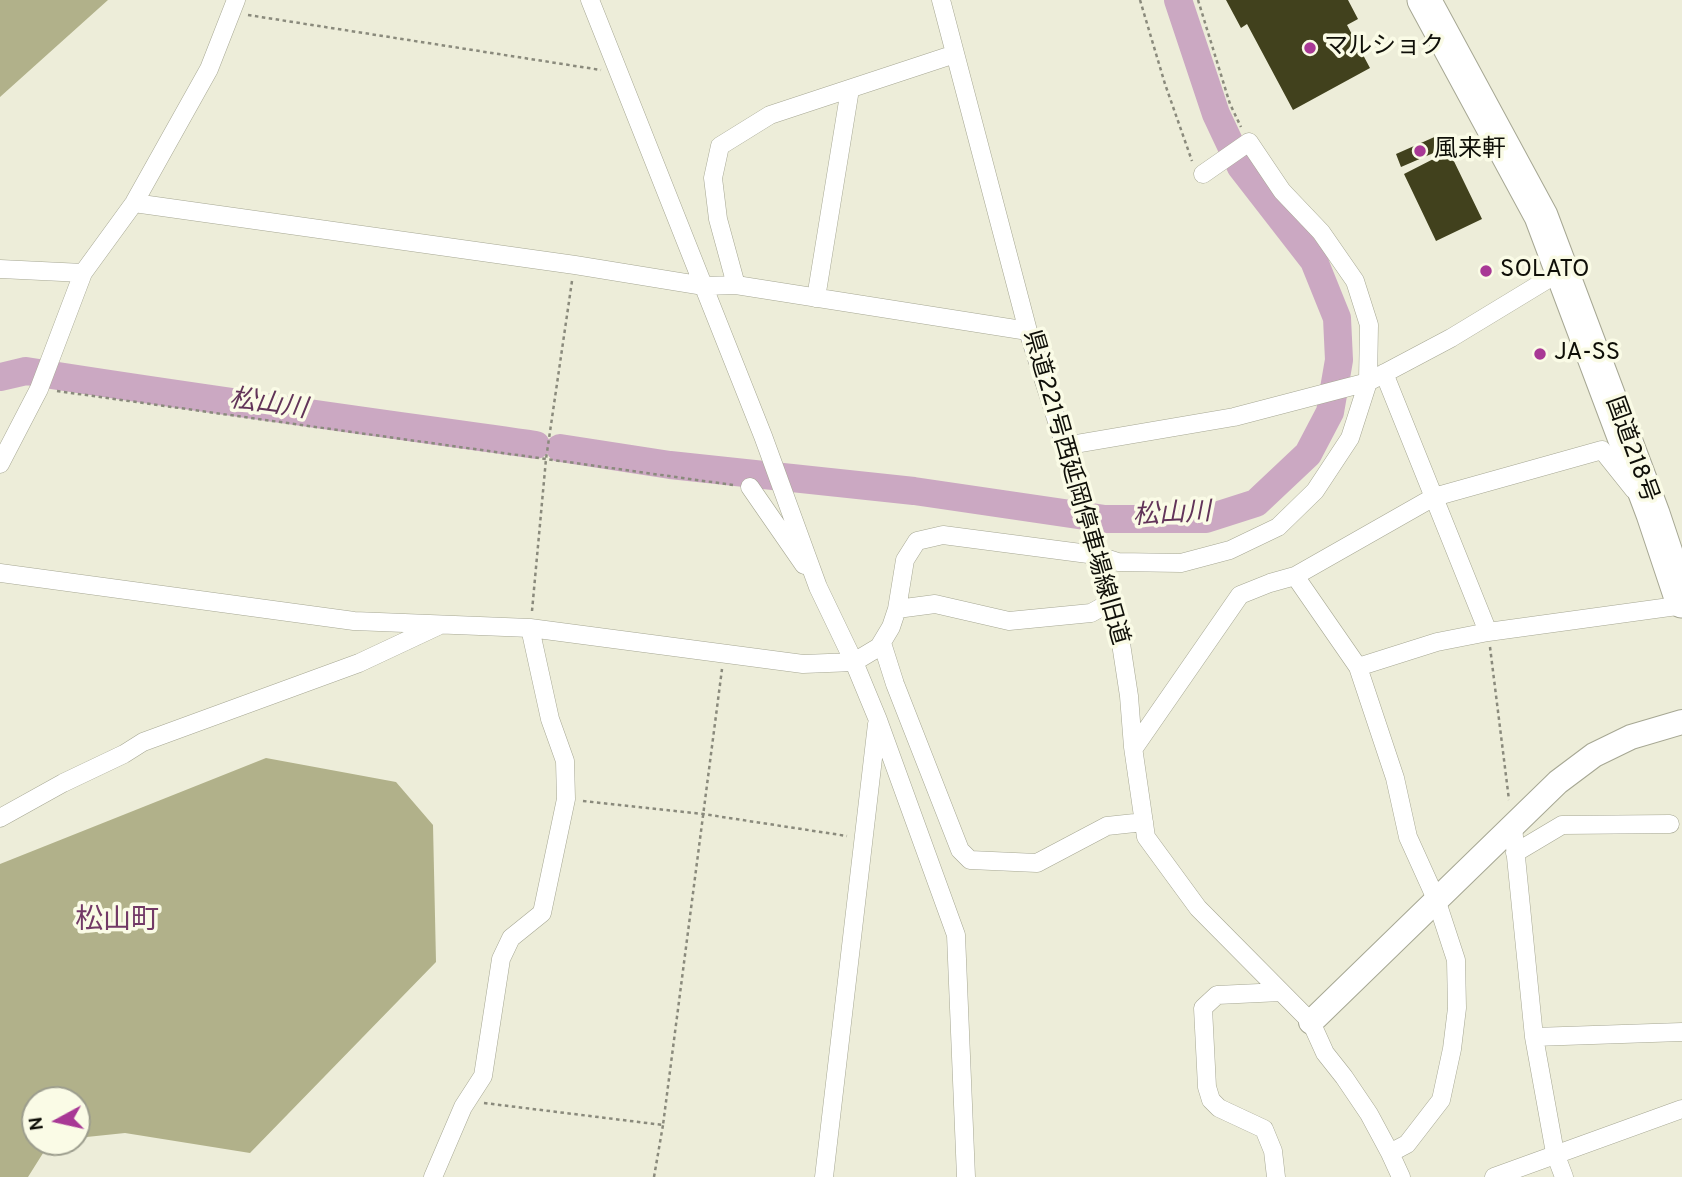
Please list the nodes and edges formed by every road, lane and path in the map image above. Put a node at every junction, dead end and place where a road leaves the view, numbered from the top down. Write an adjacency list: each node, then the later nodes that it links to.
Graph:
1 (590, 0): 8 (street)
2 (941, 0): 7 (street, 県道221号西延岡停車場線旧道)
3 (1140, 0): 11 (path)
4 (1198, 0): 10 (path)
5 (1424, 0): 15 (highway, 国道218号)
6 (233, 6): 8 (path); 12 (street)
7 (955, 54): 9 (street); 20 (street, 県道221号西延岡停車場線旧道)
8 (619, 72): 18 (street)
9 (850, 89): 17 (street); 19 (street)
10 (1249, 143): 11 (street); 21 (street)
11 (1203, 174)
12 (134, 203): 13 (street); 16 (street)
13 (575, 265): 18 (street); 24 (path)
14 (0, 269): 16 (street)
15 (1563, 270): 21 (street); 28 (highway, 国道218号)
16 (83, 273): 22 (street)
17 (736, 285): 18 (street); 19 (street)
18 (704, 286): 32 (street)
19 (816, 298): 20 (street)
20 (1028, 331): 23 (street, 県道221号西延岡停車場線旧道)
21 (1373, 379): 23 (street); 27 (street); 29 (street)
22 (40, 389): 24 (path); 25 (street)
23 (1064, 446): 29 (street, 県道221号西延岡停車場線旧道)
24 (546, 459): 26 (path); 37 (path)
25 (0, 464)
26 (750, 487): 32 (street)
27 (1434, 497): 28 (street); 31 (street); 38 (street)
28 (1653, 513): 34 (highway, 国道218号)
29 (1096, 555): 33 (street, 県道221号西延岡停車場線旧道); 35 (street)
30 (0, 573): 36 (street)
31 (1295, 576): 42 (street); 45 (street)
32 (818, 587): 41 (street)
33 (1111, 602): 35 (street); 45 (street, 県道221号西延岡停車場線旧道)
34 (1682, 602): 38 (street)
35 (897, 609): 39 (street)
36 (442, 625): 37 (street); 48 (street)
37 (530, 628): 40 (street); 46 (street)
38 (1488, 632): 42 (street); 51 (path)
39 (882, 643): 41 (street); 49 (street)
40 (723, 654): 41 (street); 47 (path)
41 (854, 662): 43 (street)
42 (1358, 667): 54 (street)
43 (878, 720): 52 (street); 67 (street)
44 (1682, 722): 51 (street)
45 (1134, 748): 49 (street, 県道221号西延岡停車場線旧道)
46 (566, 799): 47 (path); 59 (street)
47 (703, 814): 52 (path); 61 (path)
48 (0, 818)
49 (1144, 822): 55 (street, 県道221号西延岡停車場線旧道)
50 (1670, 824): 53 (street)
51 (1513, 827): 53 (street); 54 (street)
52 (865, 839): 66 (street)
53 (1516, 853): 58 (street)
54 (1436, 899): 56 (street); 62 (street)
55 (1281, 992): 56 (street, 県道221号西延岡停車場線旧道); 68 (street)
56 (1311, 1022): 62 (street, 県道221号西延岡停車場線旧道)
57 (1682, 1032): 58 (street)
58 (1534, 1037): 63 (street)
59 (467, 1101): 61 (path); 64 (street)
60 (1682, 1109): 63 (street)
61 (663, 1125): 65 (path)
62 (1390, 1153): 69 (street, 県道221号西延岡停車場線旧道)
63 (1555, 1153): 70 (street); 71 (street)
64 (433, 1177)
65 (654, 1177)
66 (824, 1177)
67 (966, 1177)
68 (1276, 1177)
69 (1401, 1177)
70 (1494, 1177)
71 (1564, 1177)

